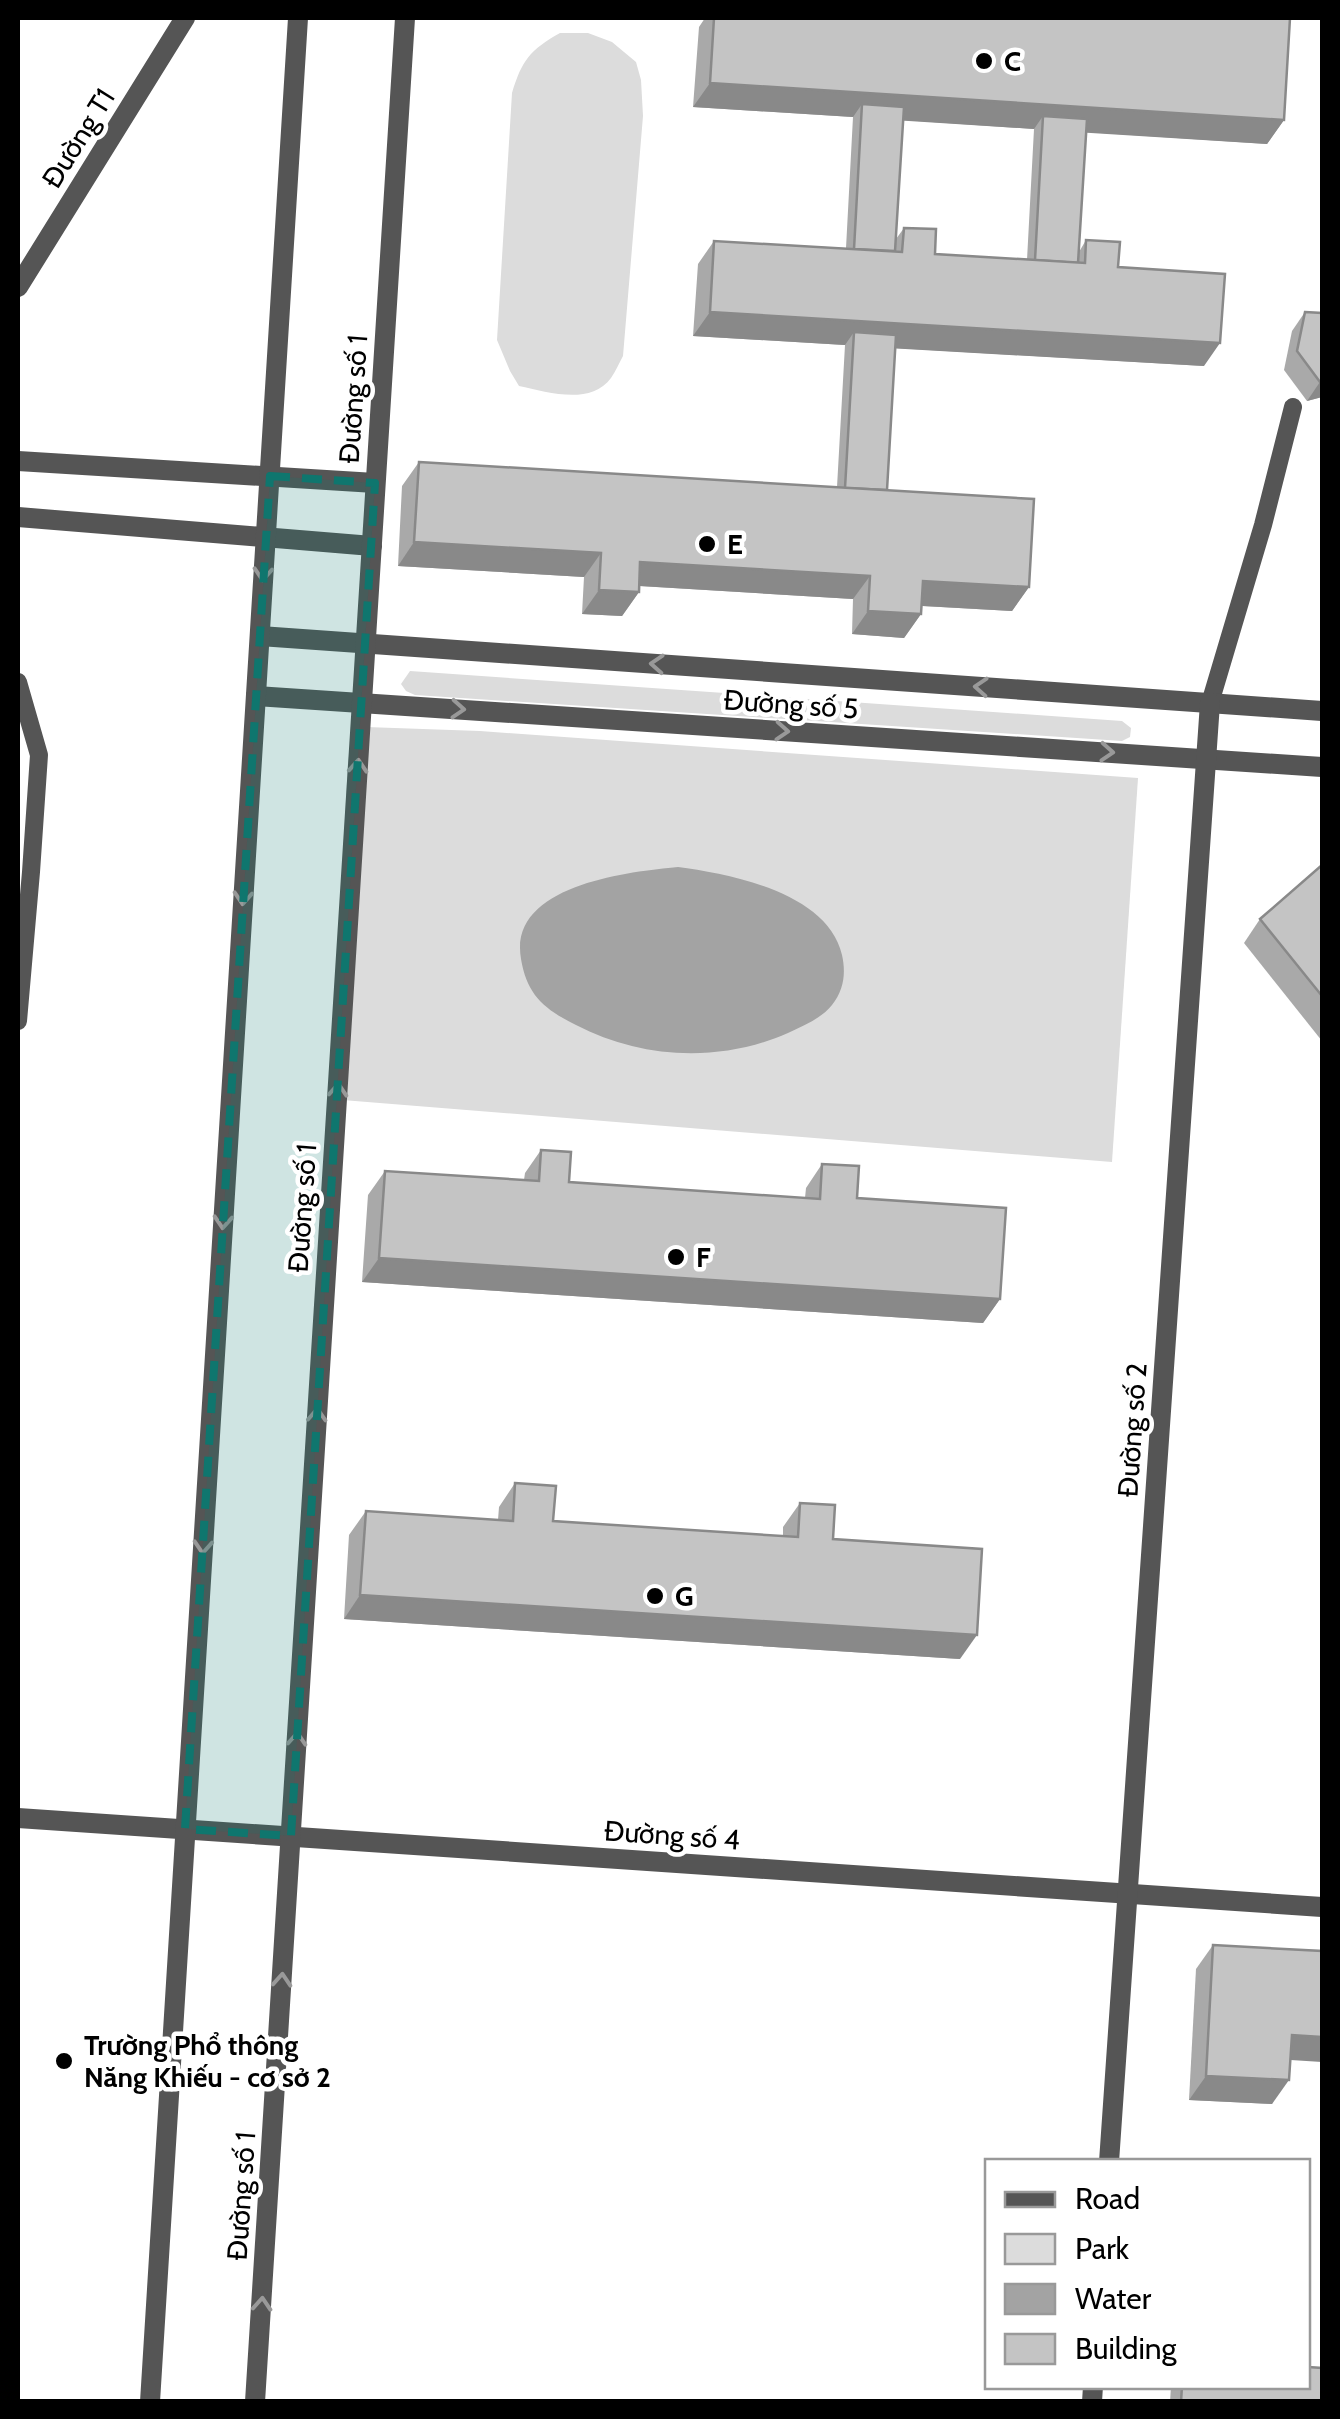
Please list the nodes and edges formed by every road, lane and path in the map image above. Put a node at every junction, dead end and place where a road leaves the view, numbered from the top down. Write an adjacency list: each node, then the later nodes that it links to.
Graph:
1 (184, 18): 4 (street, Đường T1)
2 (298, 18): 7 (street)
3 (405, 18): 8 (street, Đường số 1)
4 (18, 288)
5 (1293, 407): 17 (lane)
6 (18, 462): 7 (street)
7 (270, 476): 8 (street); 10 (street)
8 (376, 483): 11 (street, Đường số 1)
9 (18, 517): 10 (street)
10 (266, 537): 11 (street); 12 (street, one-way to 12)
11 (372, 546): 13 (street, Đường số 1)
12 (260, 636): 13 (street, Đường số 5); 15 (street)
13 (366, 643): 16 (street, Đường số 1); 17 (street, Đường số 5, one-way to 13)
14 (18, 682): 21 (lane)
15 (256, 696): 16 (street, Đường số 5); 23 (street, one-way to 23)
16 (362, 702): 19 (street, Đường số 5, one-way to 19); 24 (street, Đường số 1, one-way to 16)
17 (1210, 703): 18 (street, Đường số 5); 19 (street, Đường số 2)
18 (1322, 711)
19 (1206, 759): 20 (street, Đường số 5); 25 (street, Đường số 2)
20 (1322, 766)
21 (18, 1021)
22 (18, 1818): 23 (street, Đường số 4)
23 (185, 1829): 24 (street, Đường số 4); 28 (street)
24 (291, 1836): 25 (street, Đường số 4); 29 (street, Đường số 1, one-way to 24)
25 (1128, 1894): 26 (street, Đường số 4); 27 (street, Đường số 2)
26 (1322, 1907)
27 (1109, 2159)
28 (150, 2402)
29 (256, 2402)

